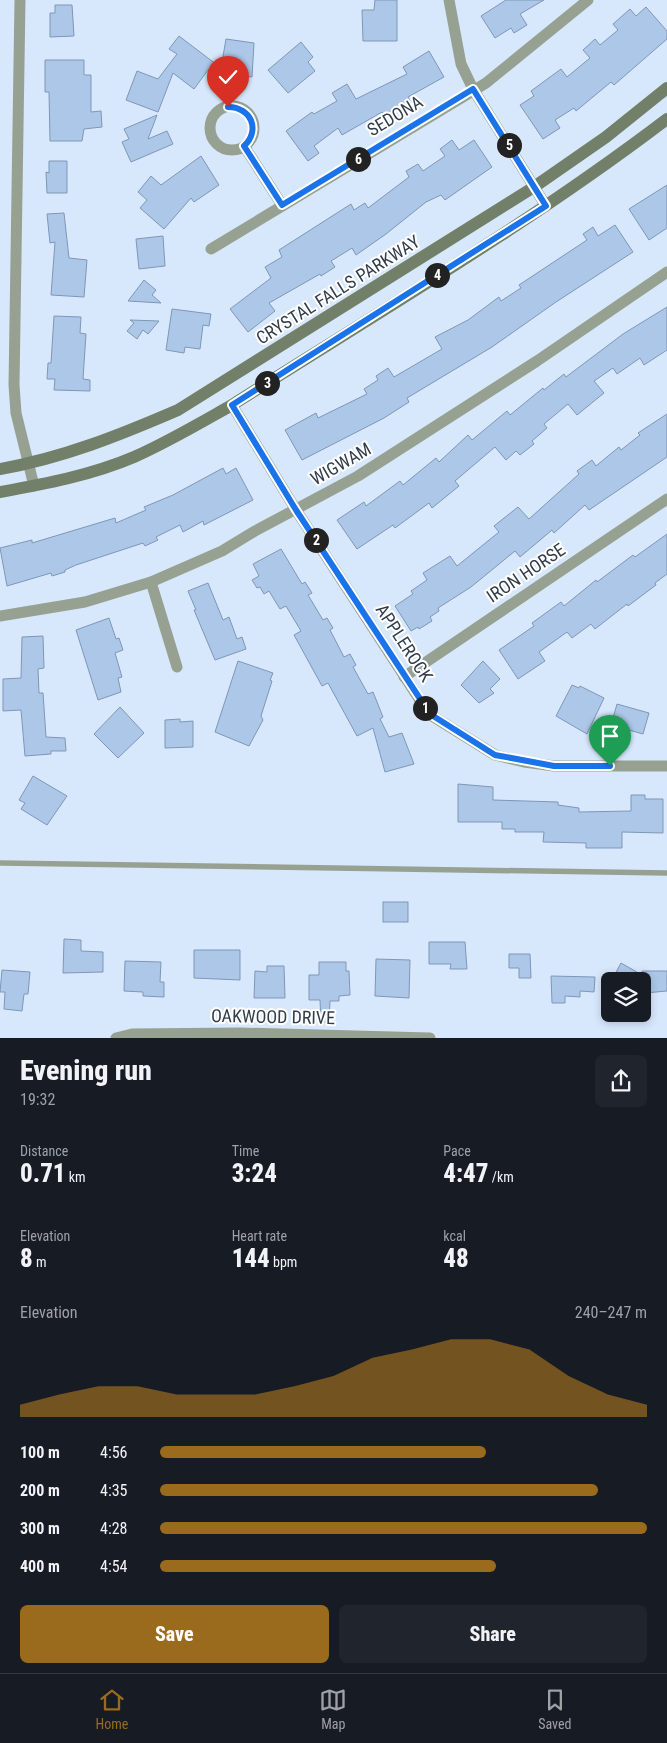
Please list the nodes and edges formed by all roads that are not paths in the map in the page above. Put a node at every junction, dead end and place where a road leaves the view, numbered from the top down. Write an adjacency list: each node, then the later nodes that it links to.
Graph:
1 (20, 0): 14 (street)
2 (449, 0): 5 (street)
3 (588, 0): 5 (street, SEDONA)
4 (667, 88): 8 (main road, CRYSTAL FALLS PARKWAY)
5 (473, 89): 8 (street); 9 (street, SEDONA)
6 (667, 119): 10 (main road)
7 (244, 146): 9 (street)
8 (534, 187): 10 (street); 14 (main road, CRYSTAL FALLS PARKWAY)
9 (282, 205): 11 (street, SEDONA)
10 (546, 206): 13 (main road)
11 (211, 249)
12 (667, 272): 19 (street, WIGWAM)
13 (232, 405): 16 (main road); 19 (street, APPLEROCK)
14 (29, 464): 15 (main road, CRYSTAL FALLS PARKWAY); 16 (street)
15 (0, 469)
16 (34, 486): 17 (main road)
17 (0, 492)
18 (667, 499): 23 (street, IRON HORSE)
19 (296, 510): 20 (street, WIGWAM); 23 (street, APPLEROCK)
20 (151, 582): 21 (street, WIGWAM); 22 (street)
21 (0, 616)
22 (177, 667)
23 (404, 676): 24 (street, APPLEROCK)
24 (667, 766)
25 (0, 863): 26 (lane)
26 (667, 873)
27 (116, 1038): 28 (street, OAKWOOD DRIVE)
28 (430, 1038)

